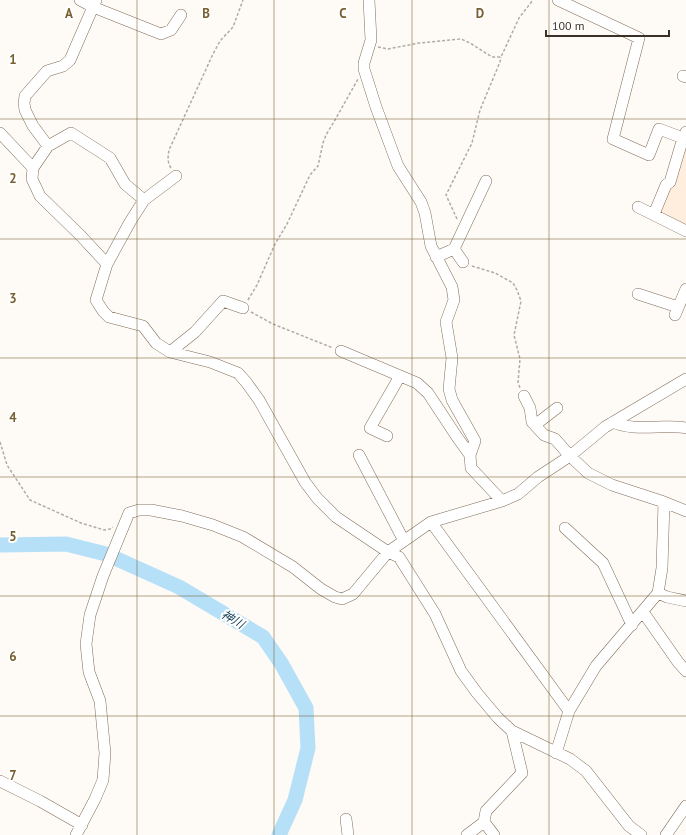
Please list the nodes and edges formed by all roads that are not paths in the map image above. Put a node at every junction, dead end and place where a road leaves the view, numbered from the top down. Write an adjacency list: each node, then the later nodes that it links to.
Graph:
1 (80, 0): 4 (street)
2 (369, 0): 17 (street)
3 (558, 0): 7 (street)
4 (95, 4): 5 (street); 8 (street)
5 (181, 15)
6 (0, 134): 9 (street)
7 (684, 135): 14 (street)
8 (48, 146): 9 (street); 12 (street)
9 (33, 168): 19 (street)
10 (176, 176): 12 (street)
11 (486, 181): 16 (street)
12 (144, 200): 19 (street)
13 (638, 207): 14 (street)
14 (654, 214): 15 (street)
15 (686, 232)
16 (454, 249): 17 (street); 18 (street)
17 (436, 257): 34 (street)
18 (463, 262)
19 (107, 264): 24 (street)
20 (686, 288): 21 (street)
21 (638, 294)
22 (243, 308): 24 (street)
23 (341, 351): 25 (street)
24 (170, 352): 42 (street)
25 (400, 376): 32 (street); 34 (street)
26 (686, 379): 29 (street)
27 (524, 396): 30 (street)
28 (557, 408): 30 (street)
29 (613, 422): 31 (street); 35 (street)
30 (535, 425): 35 (street)
31 (686, 428)
32 (387, 436)
33 (359, 455): 41 (street)
34 (470, 455): 36 (street)
35 (570, 456): 36 (street); 37 (street)
36 (502, 501): 39 (street)
37 (664, 502): 38 (street); 43 (street)
38 (686, 511)
39 (431, 522): 41 (street); 48 (street)
40 (565, 528): 46 (street)
41 (404, 541): 42 (street)
42 (388, 552): 49 (street); 55 (street)
43 (658, 593): 44 (street); 45 (street)
44 (686, 601)
45 (643, 612): 46 (street); 47 (street)
46 (632, 625): 48 (street)
47 (686, 671)
48 (569, 711): 50 (street)
49 (512, 731): 50 (street); 54 (street)
50 (556, 753): 60 (street)
51 (0, 781): 55 (street)
52 (686, 806): 61 (street)
53 (346, 819): 57 (street)
54 (484, 822): 58 (street); 59 (street)
55 (82, 825): 56 (street)
56 (76, 835)
57 (348, 835)
58 (467, 835)
59 (494, 835)
60 (642, 835)
61 (666, 835)

